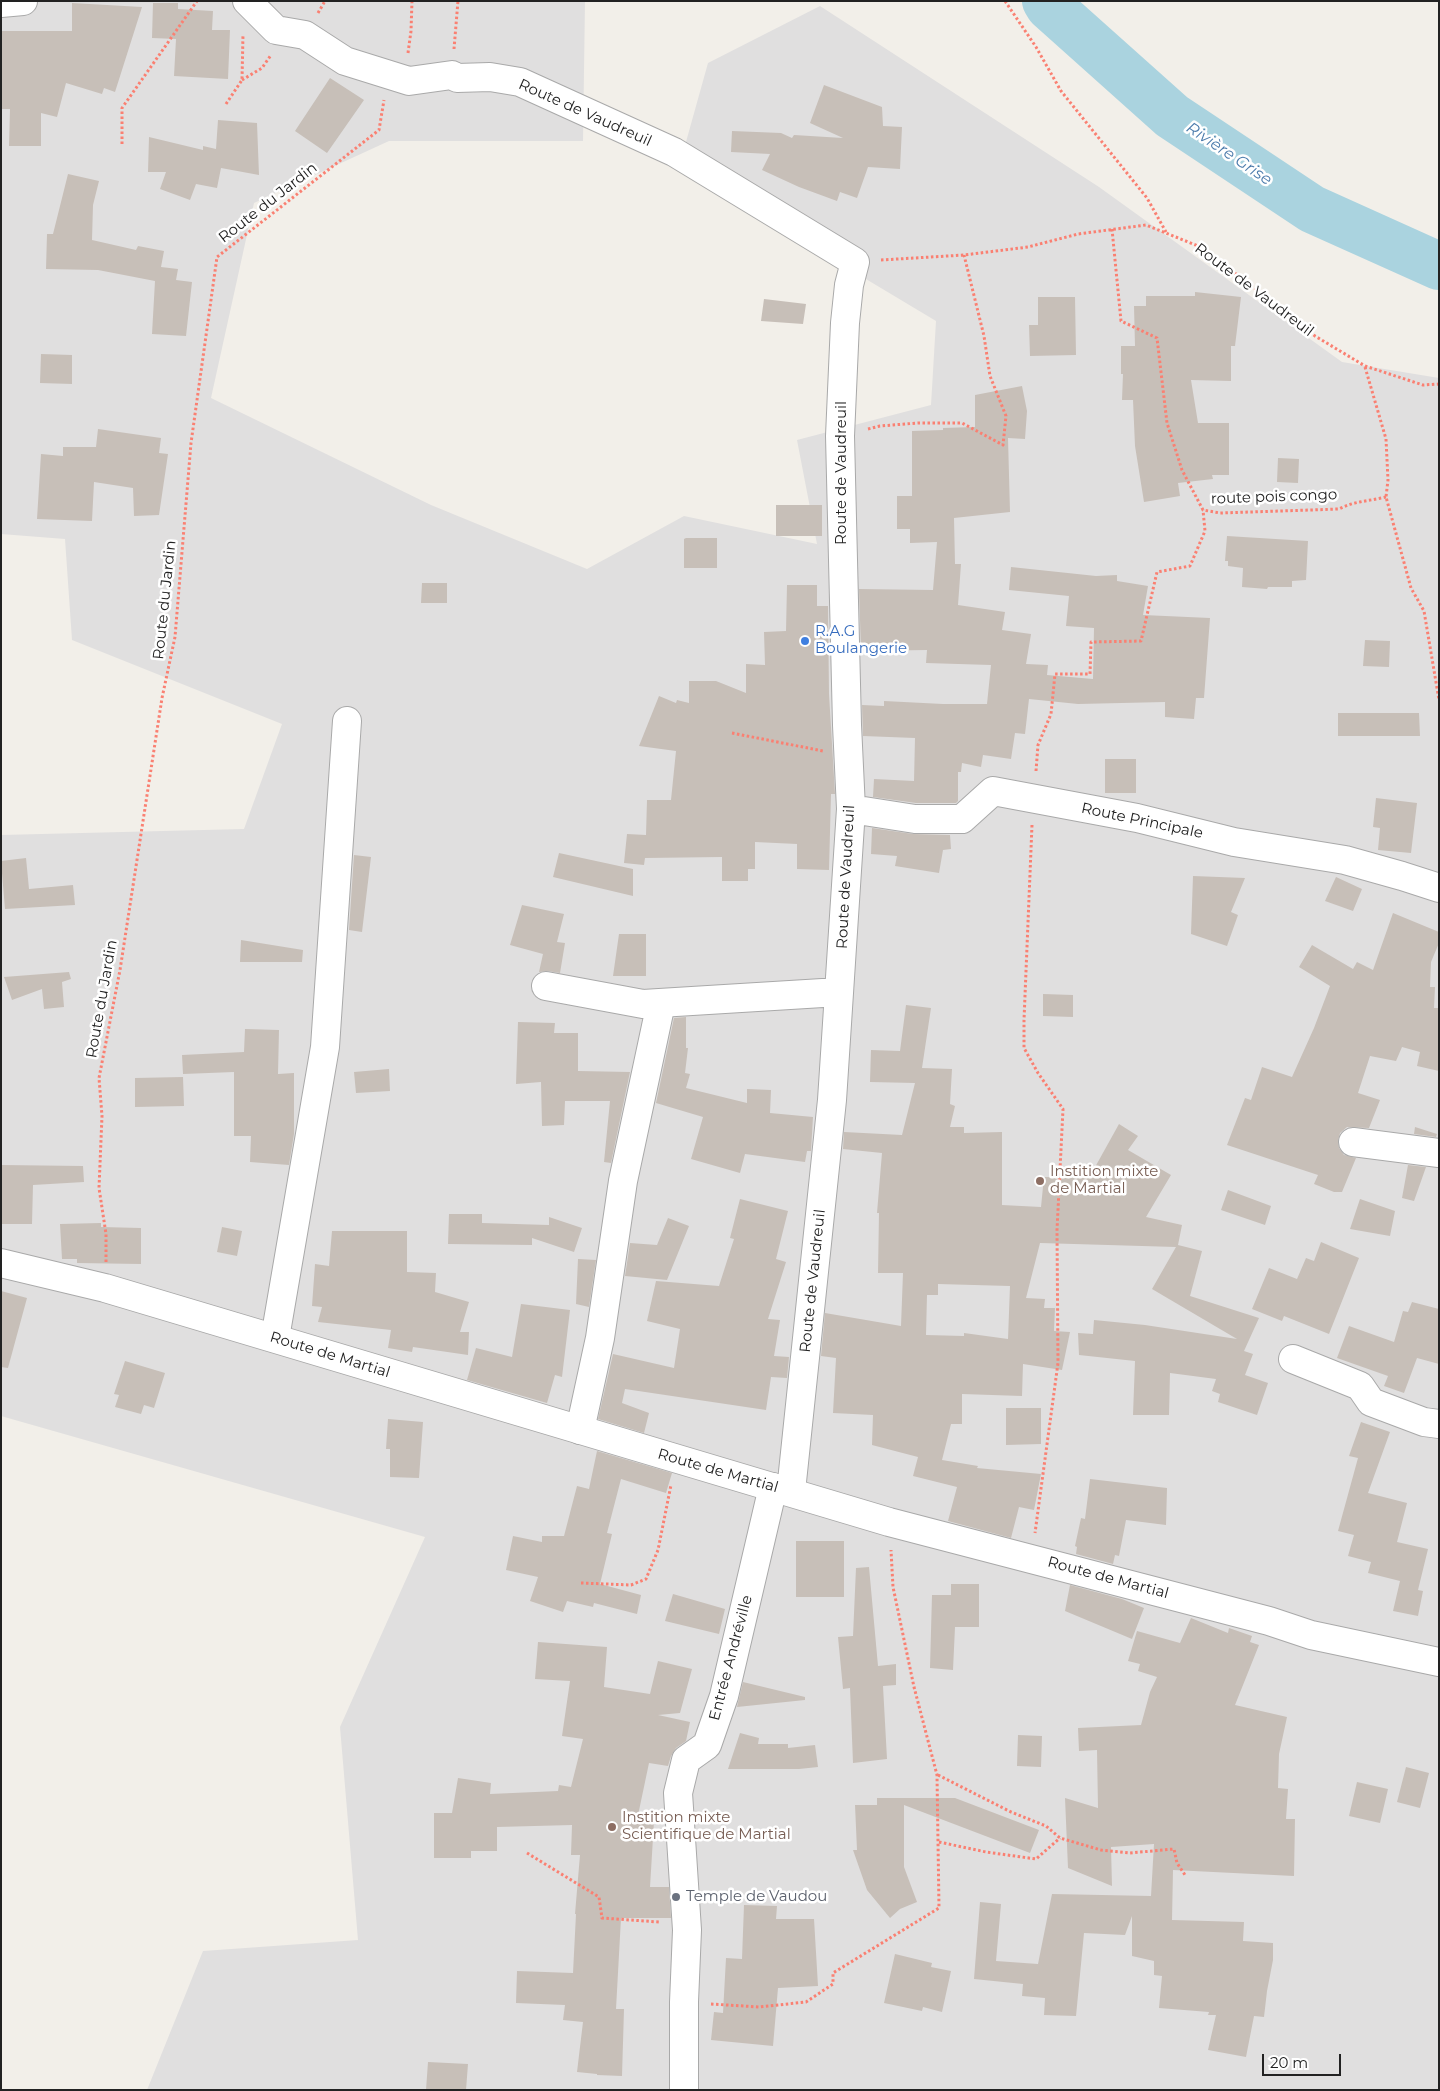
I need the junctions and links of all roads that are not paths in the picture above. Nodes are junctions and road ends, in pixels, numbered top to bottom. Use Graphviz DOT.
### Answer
graph roads {
  1 [pos="23,1"];
  2 [pos="247,1"];
  3 [pos="1,3"];
  4 [pos="347,721"];
  5 [pos="851,809"];
  6 [pos="1439,888"];
  7 [pos="546,986"];
  8 [pos="839,992"];
  9 [pos="661,1003"];
  10 [pos="1354,1142"];
  11 [pos="1439,1153"];
  12 [pos="1,1263"];
  13 [pos="275,1338"];
  14 [pos="1293,1359"];
  15 [pos="1439,1424"];
  16 [pos="580,1430"];
  17 [pos="782,1489"];
  18 [pos="1439,1662"];
  19 [pos="684,2090"];
  1 -- 3 [label="street"];
  2 -- 5 [label="street, Route de Vaudreuil"];
  4 -- 13 [label="street"];
  5 -- 6 [label="street, Route Principale"];
  5 -- 8 [label="street, Route de Vaudreuil"];
  7 -- 9 [label="street"];
  8 -- 9 [label="street"];
  8 -- 17 [label="street, Route de Vaudreuil"];
  9 -- 16 [label="street"];
  10 -- 11 [label="street"];
  12 -- 13 [label="street, Route de Martial"];
  13 -- 16 [label="street, Route de Martial"];
  14 -- 15 [label="street"];
  16 -- 17 [label="street, Route de Martial"];
  17 -- 18 [label="street, Route de Martial"];
  17 -- 19 [label="street, Entrée Andréville"];
}
